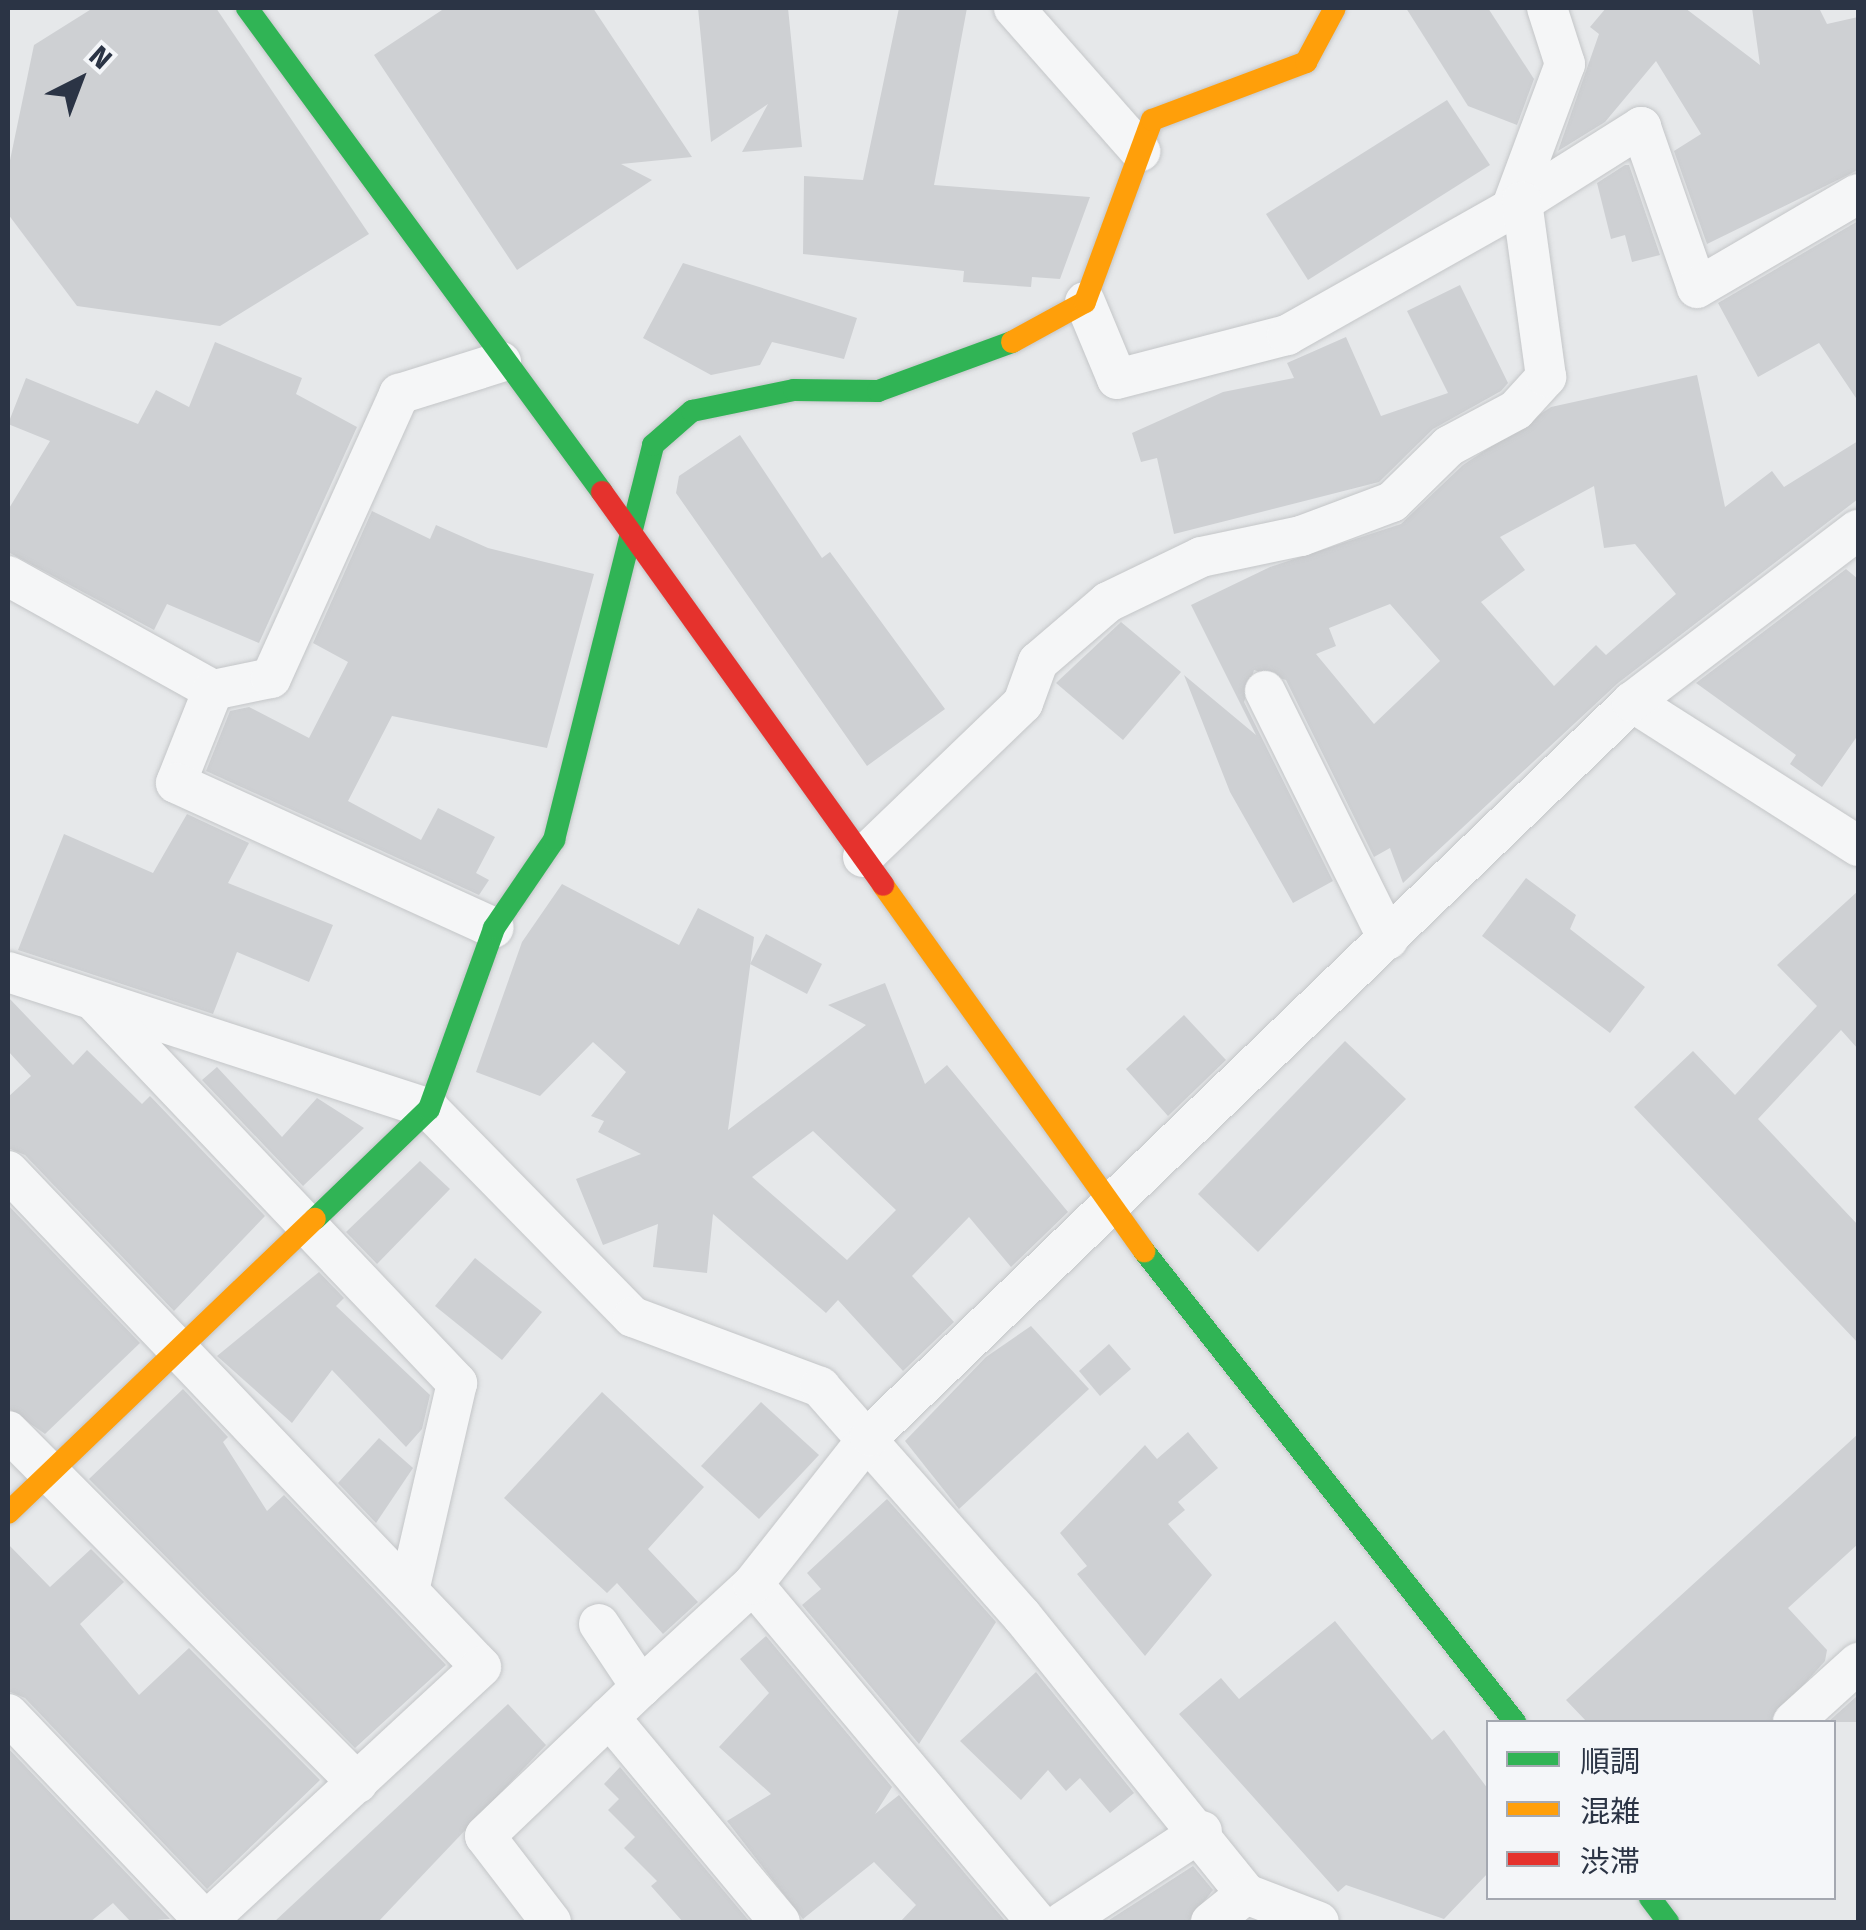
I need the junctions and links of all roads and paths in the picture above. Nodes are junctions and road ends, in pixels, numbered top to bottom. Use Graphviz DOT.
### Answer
graph roads {
  1 [pos="247,8"];
  2 [pos="1014,8"];
  3 [pos="1336,8"];
  4 [pos="1548,8"];
  5 [pos="1140,151"];
  6 [pos="1858,194"];
  7 [pos="1517,205"];
  8 [pos="1085,302"];
  9 [pos="501,362"];
  10 [pos="1858,530"];
  11 [pos="638,536"];
  12 [pos="8,576"];
  13 [pos="213,690"];
  14 [pos="1265,691"];
  15 [pos="1632,702"];
  16 [pos="1858,846"];
  17 [pos="863,857"];
  18 [pos="494,928"];
  19 [pos="1388,939"];
  20 [pos="8,972"];
  21 [pos="94,1001"];
  22 [pos="428,1109"];
  23 [pos="8,1170"];
  24 [pos="1110,1208"];
  25 [pos="306,1228"];
  26 [pos="181,1348"];
  27 [pos="8,1431"];
  28 [pos="870,1436"];
  29 [pos="47,1474"];
  30 [pos="8,1513"];
  31 [pos="754,1584"];
  32 [pos="410,1591"];
  33 [pos="599,1624"];
  34 [pos="1858,1663"];
  35 [pos="640,1688"];
  36 [pos="8,1714"];
  37 [pos="609,1718"];
  38 [pos="1513,1720"];
  39 [pos="1795,1720"];
  40 [pos="357,1783"];
  41 [pos="1202,1831"];
  42 [pos="1246,1894"];
  43 [pos="1652,1900"];
  44 [pos="206,1922"];
  45 [pos="552,1922"];
  46 [pos="780,1922"];
  47 [pos="1037,1922"];
  48 [pos="1064,1922"];
  49 [pos="1211,1922"];
  50 [pos="1319,1922"];
  51 [pos="1668,1922"];
  1 -- 9 [label="street"];
  2 -- 5 [label="street"];
  3 -- 5 [label="street"];
  4 -- 7 [label="street"];
  5 -- 8 [label="street"];
  6 -- 7 [label="street"];
  7 -- 8 [label="street"];
  7 -- 17 [label="street"];
  8 -- 11 [label="street"];
  9 -- 11 [label="street"];
  9 -- 13 [label="street"];
  10 -- 15 [label="street"];
  11 -- 17 [label="street"];
  11 -- 18 [label="street"];
  12 -- 13 [label="street"];
  13 -- 18 [label="street"];
  14 -- 19 [label="street"];
  15 -- 16 [label="street"];
  15 -- 19 [label="street"];
  17 -- 24 [label="street"];
  18 -- 22 [label="street"];
  19 -- 24 [label="street"];
  20 -- 21 [label="street"];
  21 -- 22 [label="street"];
  21 -- 25 [label="street"];
  22 -- 25 [label="street"];
  22 -- 28 [label="street"];
  23 -- 26 [label="street"];
  24 -- 28 [label="street"];
  24 -- 38 [label="street"];
  25 -- 26 [label="street"];
  25 -- 32 [label="street"];
  26 -- 29 [label="street"];
  26 -- 32 [label="street"];
  27 -- 29 [label="street"];
  28 -- 31 [label="street"];
  28 -- 41 [label="street"];
  29 -- 30 [label="street"];
  29 -- 40 [label="street"];
  31 -- 35 [label="street"];
  31 -- 47 [label="street"];
  32 -- 40 [label="street"];
  33 -- 35 [label="street"];
  34 -- 39 [label="street"];
  35 -- 37 [label="street"];
  36 -- 44 [label="street"];
  37 -- 45 [label="street"];
  37 -- 46 [label="street"];
  40 -- 44 [label="street"];
  41 -- 42 [label="street"];
  41 -- 48 [label="street"];
  42 -- 49 [label="street"];
  42 -- 50 [label="street"];
  43 -- 51 [label="street"];
}
